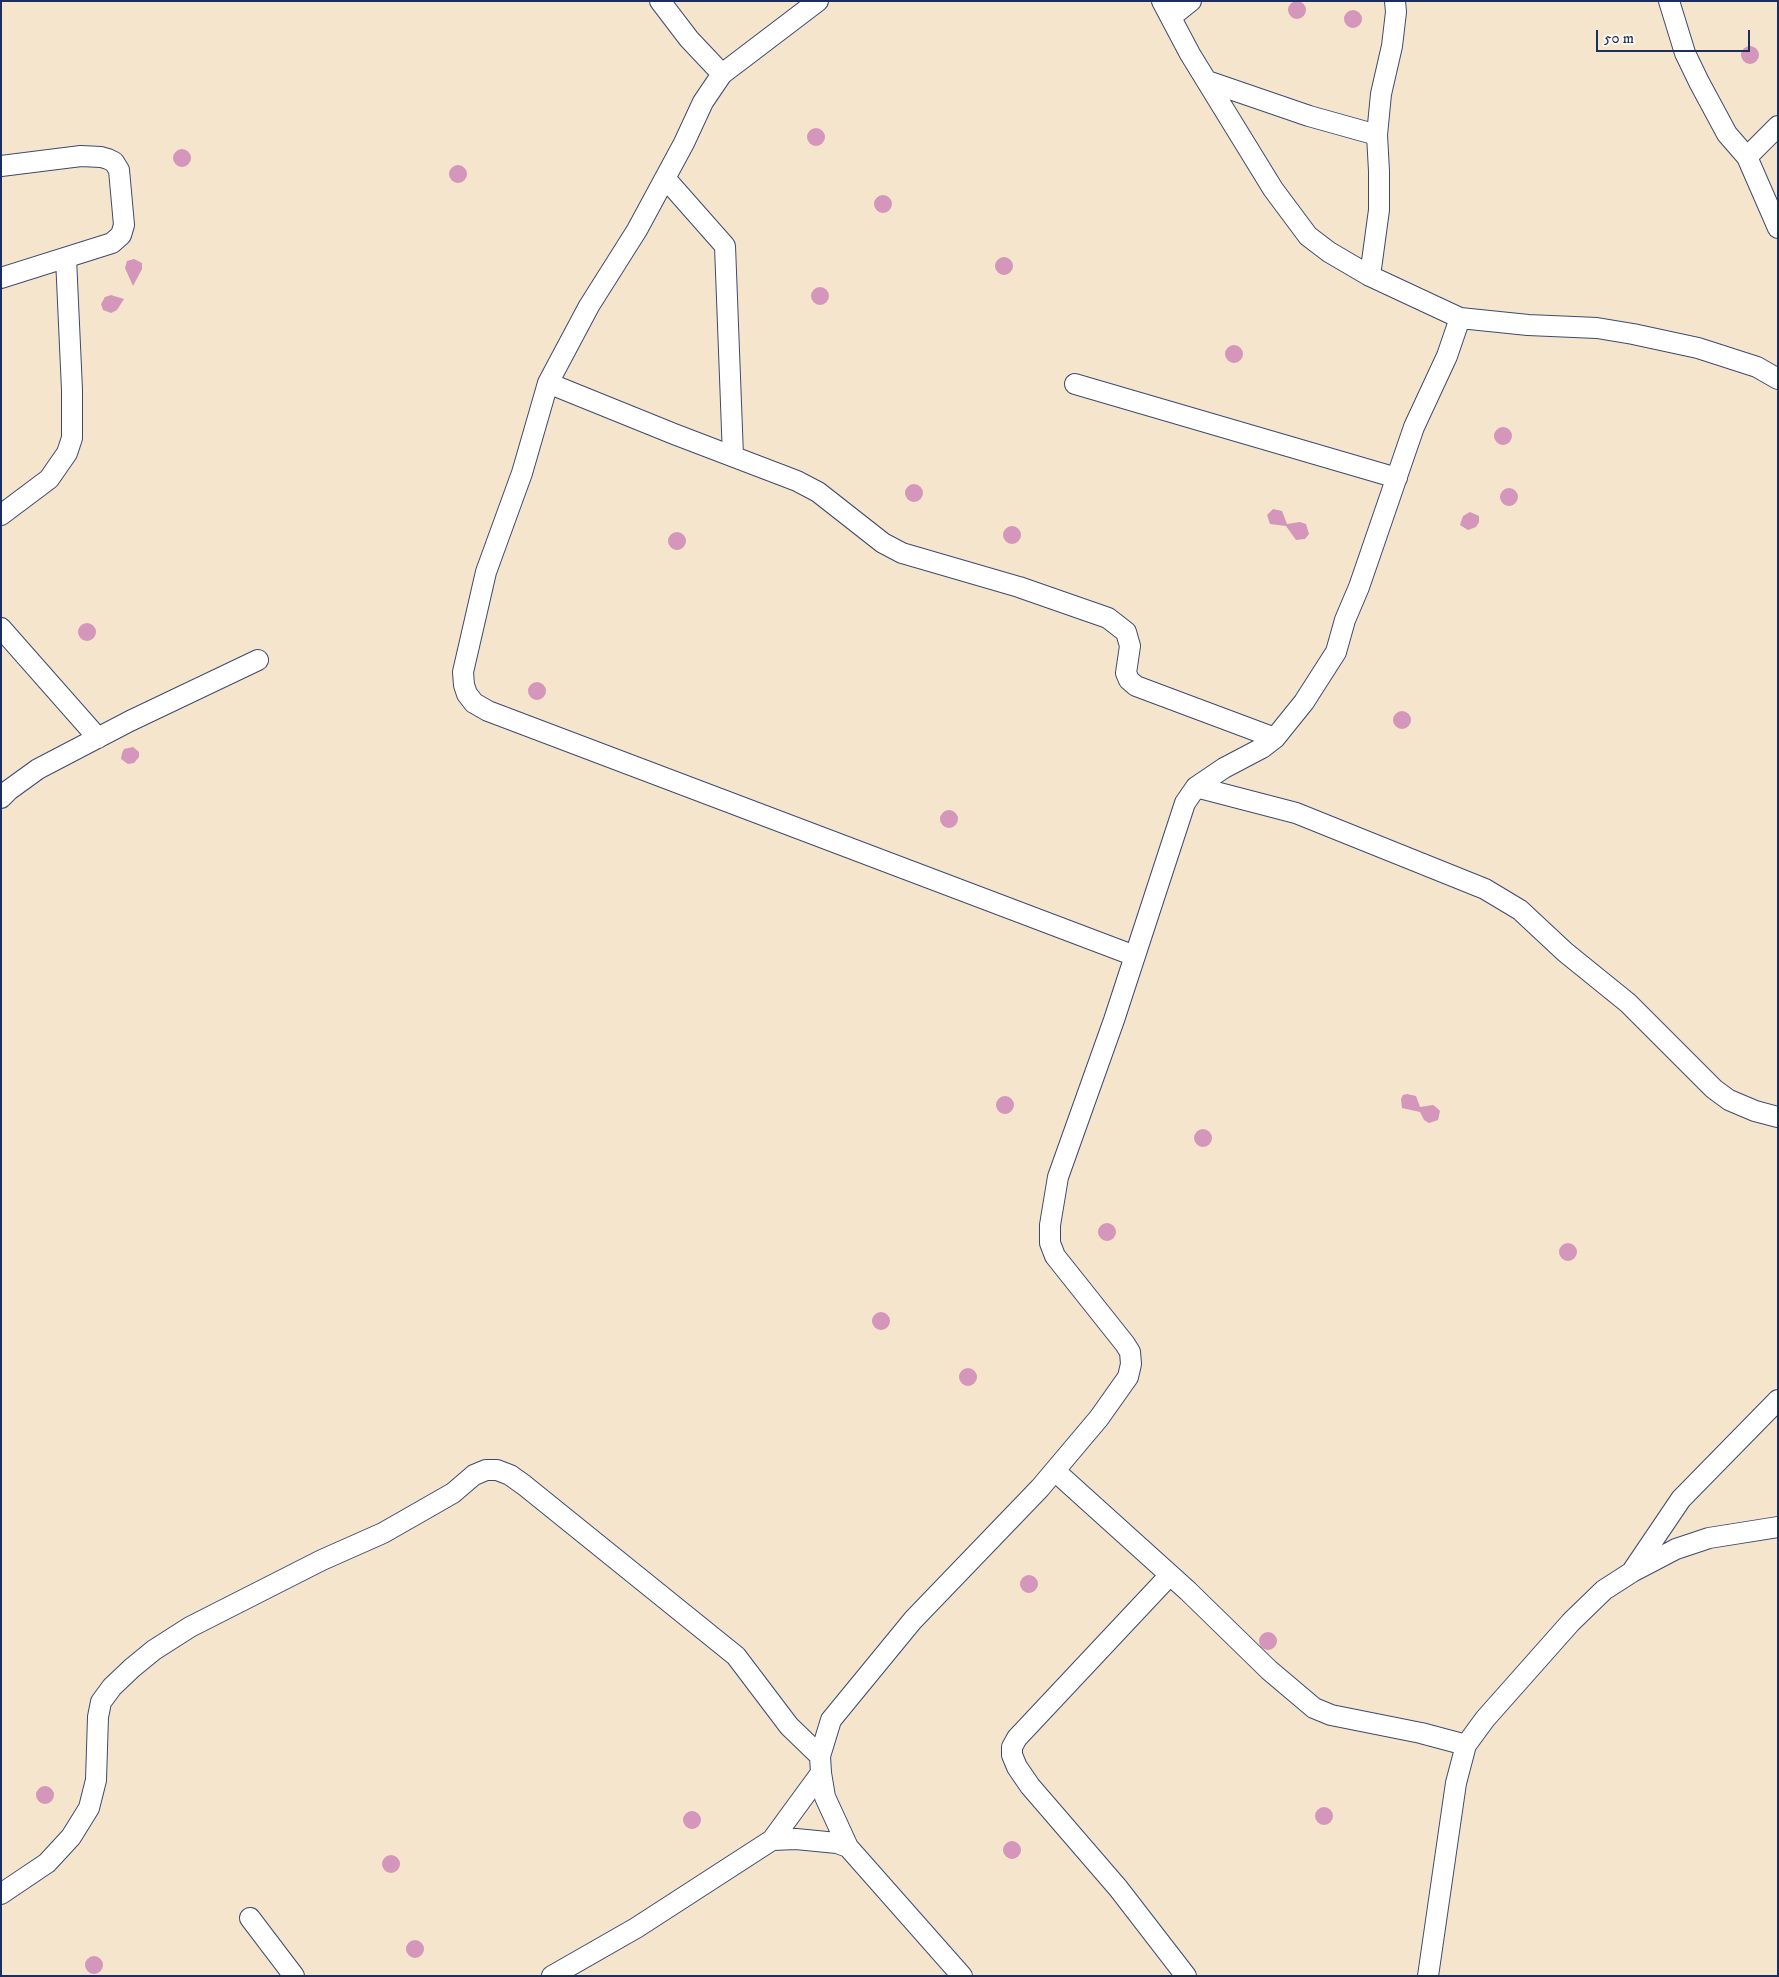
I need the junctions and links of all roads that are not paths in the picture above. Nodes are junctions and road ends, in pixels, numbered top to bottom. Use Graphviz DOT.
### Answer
graph roads {
  1 [pos="660,1"];
  2 [pos="818,1"];
  3 [pos="1191,1"];
  4 [pos="1395,1"];
  5 [pos="1670,1"];
  6 [pos="1167,9"];
  7 [pos="722,74"];
  8 [pos="1207,81"];
  9 [pos="1778,126"];
  10 [pos="1377,134"];
  11 [pos="1748,157"];
  12 [pos="1,166"];
  13 [pos="665,178"];
  14 [pos="1778,228"];
  15 [pos="66,258"];
  16 [pos="1370,276"];
  17 [pos="1,278"];
  18 [pos="1460,318"];
  19 [pos="1778,379"];
  20 [pos="548,383"];
  21 [pos="1075,384"];
  22 [pos="733,456"];
  23 [pos="1396,478"];
  24 [pos="1,515"];
  25 [pos="1,628"];
  26 [pos="258,660"];
  27 [pos="98,738"];
  28 [pos="1275,738"];
  29 [pos="1196,787"];
  30 [pos="1,798"];
  31 [pos="1135,956"];
  32 [pos="1778,1117"];
  33 [pos="1778,1400"];
  34 [pos="1055,1471"];
  35 [pos="1778,1527"];
  36 [pos="1632,1572"];
  37 [pos="1170,1575"];
  38 [pos="1466,1745"];
  39 [pos="820,1765"];
  40 [pos="772,1840"];
  41 [pos="848,1847"];
  42 [pos="1,1894"];
  43 [pos="250,1918"];
  44 [pos="294,1976"];
  45 [pos="552,1976"];
  46 [pos="962,1976"];
  47 [pos="1186,1976"];
  48 [pos="1428,1976"];
  1 -- 7 [label="street"];
  2 -- 7 [label="street"];
  3 -- 6 [label="street"];
  4 -- 10 [label="street"];
  5 -- 11 [label="street"];
  6 -- 8 [label="street"];
  7 -- 13 [label="street"];
  8 -- 10 [label="street"];
  8 -- 16 [label="street"];
  9 -- 11 [label="street"];
  10 -- 16 [label="street"];
  11 -- 14 [label="street"];
  12 -- 15 [label="street"];
  13 -- 20 [label="street"];
  13 -- 22 [label="street"];
  15 -- 17 [label="street"];
  15 -- 24 [label="street"];
  16 -- 18 [label="street"];
  18 -- 19 [label="street"];
  18 -- 23 [label="street"];
  20 -- 22 [label="street"];
  20 -- 31 [label="street"];
  21 -- 23 [label="street"];
  22 -- 28 [label="street"];
  23 -- 28 [label="street"];
  25 -- 27 [label="street"];
  26 -- 27 [label="street"];
  27 -- 30 [label="street"];
  28 -- 29 [label="street"];
  29 -- 31 [label="street"];
  29 -- 32 [label="street"];
  31 -- 34 [label="street"];
  33 -- 36 [label="street"];
  34 -- 37 [label="street"];
  34 -- 39 [label="street"];
  35 -- 36 [label="street"];
  36 -- 38 [label="street"];
  37 -- 38 [label="street"];
  37 -- 47 [label="street"];
  38 -- 48 [label="street"];
  39 -- 40 [label="street"];
  39 -- 41 [label="street"];
  39 -- 42 [label="street"];
  40 -- 41 [label="street"];
  40 -- 45 [label="street"];
  41 -- 46 [label="street"];
  43 -- 44 [label="street"];
}
